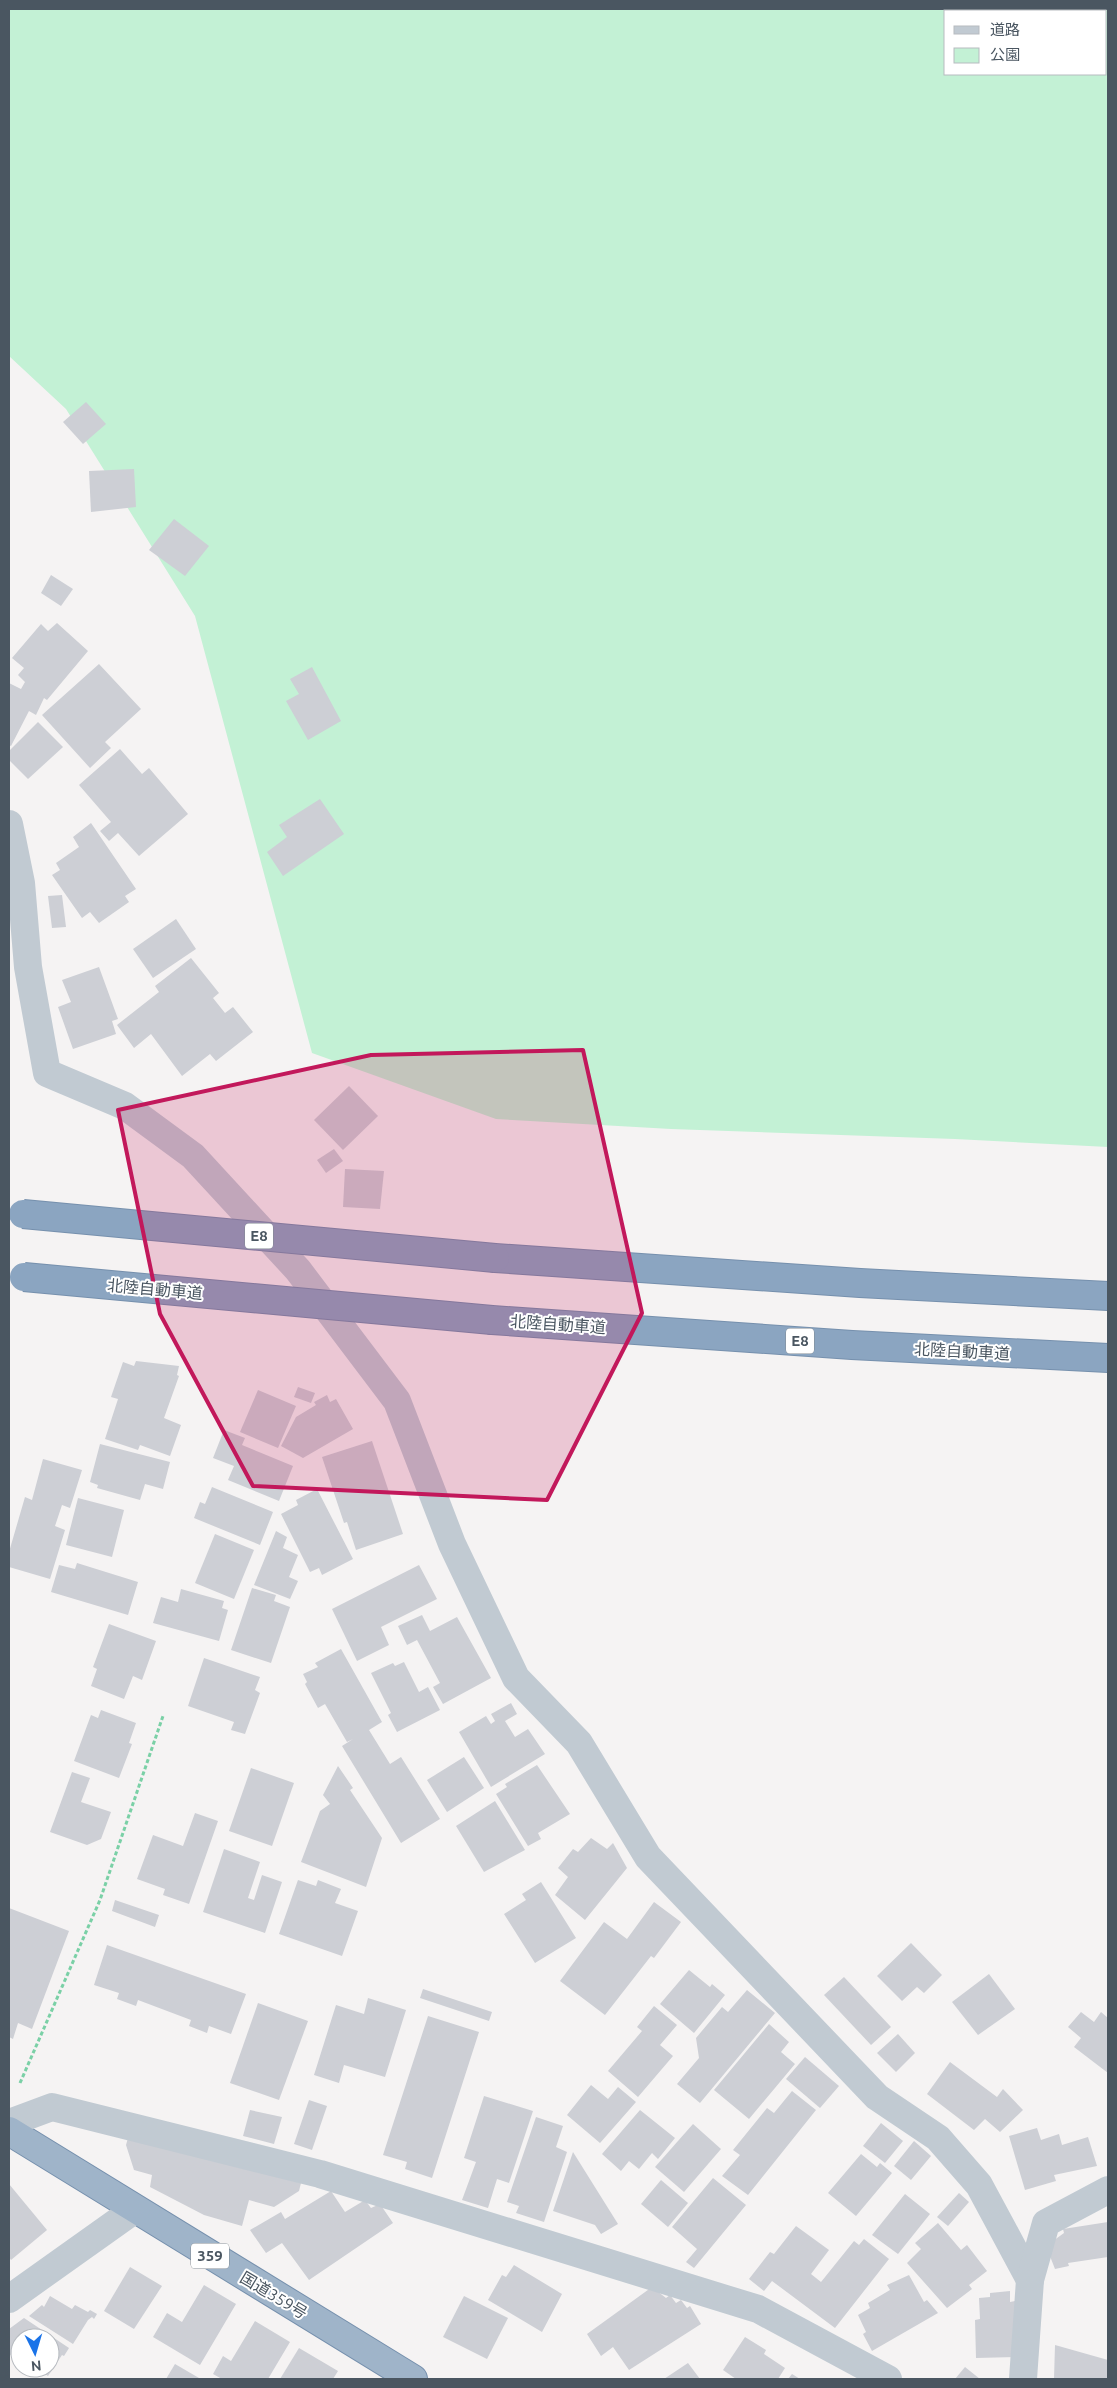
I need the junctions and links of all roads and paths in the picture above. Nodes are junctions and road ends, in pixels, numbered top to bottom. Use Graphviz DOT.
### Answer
graph roads {
  1 [pos="9,824"];
  2 [pos="16,1214"];
  3 [pos="16,1276"];
  4 [pos="1108,1296"];
  5 [pos="1108,1358"];
  6 [pos="162,1716"];
  7 [pos="17,2091"];
  8 [pos="9,2123"];
  9 [pos="9,2131"];
  10 [pos="1108,2190"];
  11 [pos="134,2210"];
  12 [pos="1030,2280"];
  13 [pos="9,2299"];
  14 [pos="413,2379"];
  15 [pos="888,2379"];
  16 [pos="1023,2379"];
  1 -- 12 [label="street"];
  2 -- 4 [label="highway, E8, bridge"];
  3 -- 5 [label="highway, 北陸自動車道 / E8, bridge"];
  6 -- 7 [label="path"];
  8 -- 15 [label="street"];
  9 -- 11 [label="highway, 国道359号 / 359"];
  10 -- 12 [label="street"];
  11 -- 13 [label="street"];
  11 -- 14 [label="highway, 国道359号 / 359"];
  12 -- 16 [label="street"];
}
